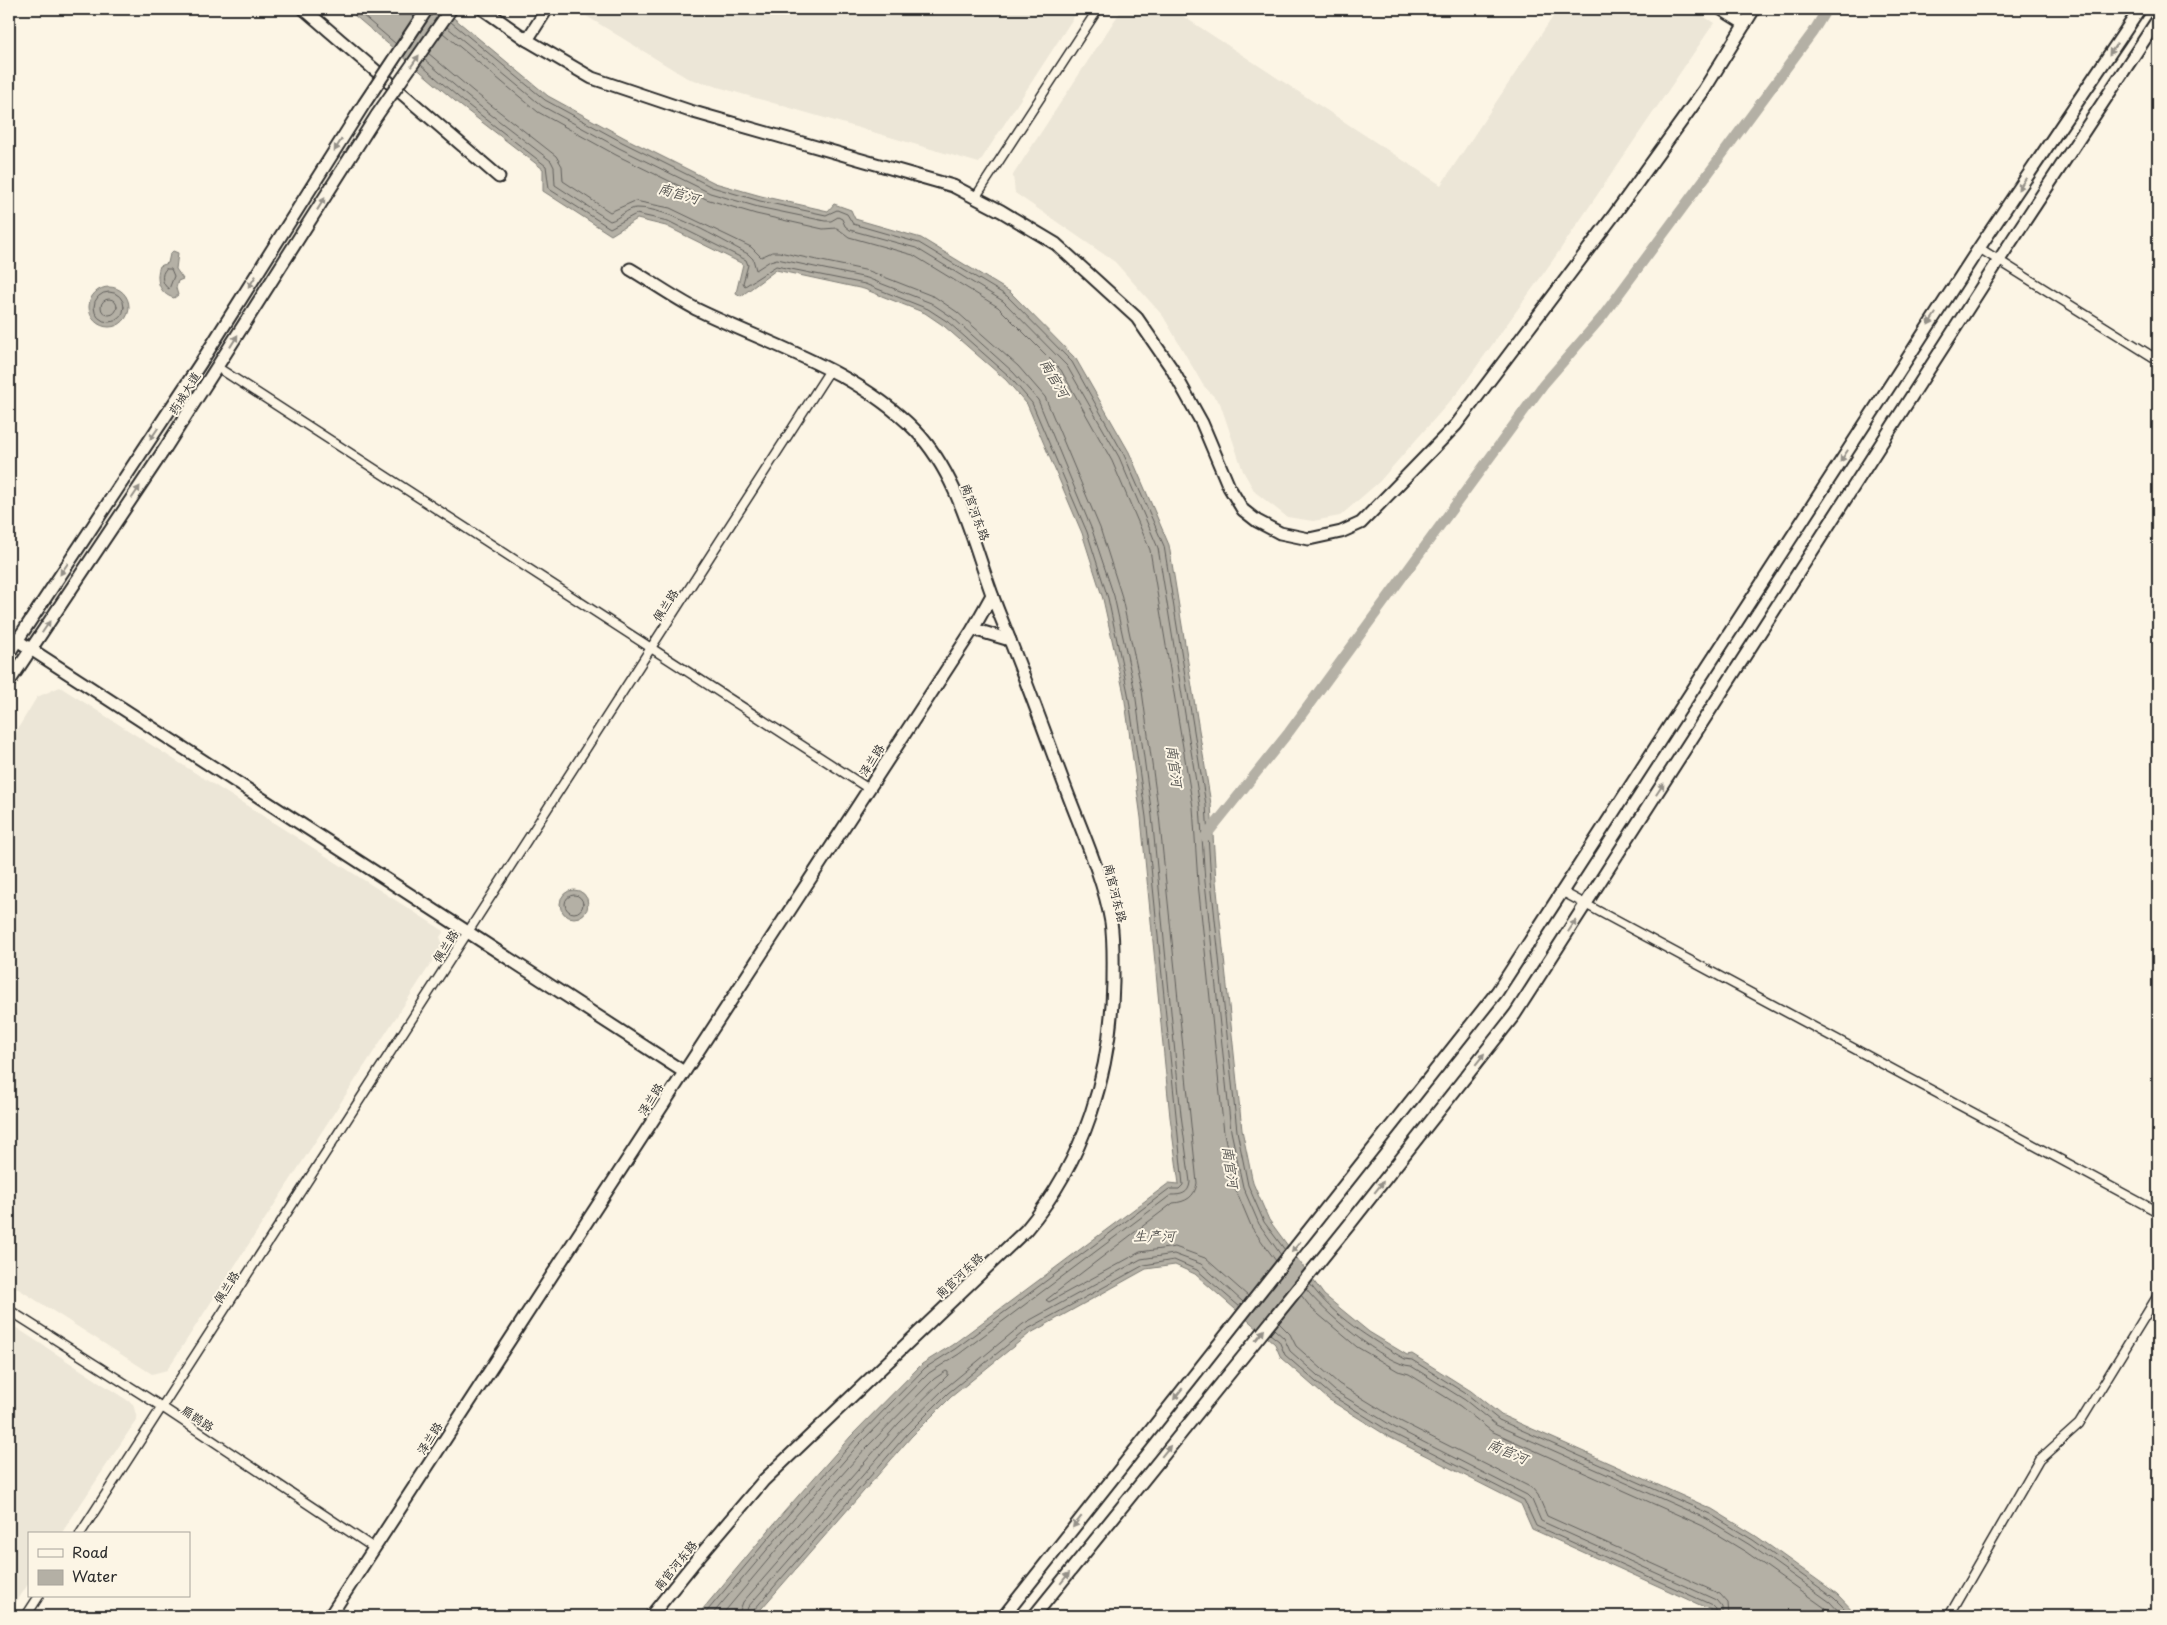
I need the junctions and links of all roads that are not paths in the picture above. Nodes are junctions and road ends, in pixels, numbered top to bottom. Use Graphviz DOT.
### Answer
graph roads {
  1 [pos="304,9"];
  2 [pos="427,9"];
  3 [pos="451,9"];
  4 [pos="483,9"];
  5 [pos="547,9"];
  6 [pos="1098,9"];
  7 [pos="1721,9"];
  8 [pos="1754,9"];
  9 [pos="2140,9"];
  10 [pos="2158,19"];
  11 [pos="1745,24"];
  12 [pos="527,40"];
  13 [pos="499,178"];
  14 [pos="976,198"];
  15 [pos="1979,248"];
  16 [pos="1999,260"];
  17 [pos="630,269"];
  18 [pos="2158,360"];
  19 [pos="217,367"];
  20 [pos="830,370"];
  21 [pos="992,595"];
  22 [pos="973,629"];
  23 [pos="13,637"];
  24 [pos="1010,640"];
  25 [pos="651,648"];
  26 [pos="32,650"];
  27 [pos="9,653"];
  28 [pos="9,682"];
  29 [pos="869,789"];
  30 [pos="1561,891"];
  31 [pos="1586,905"];
  32 [pos="468,932"];
  33 [pos="684,1072"];
  34 [pos="2158,1212"];
  35 [pos="2158,1295"];
  36 [pos="9,1310"];
  37 [pos="162,1407"];
  38 [pos="81,1532"];
  39 [pos="374,1548"];
  40 [pos="38,1598"];
  41 [pos="26,1616"];
  42 [pos="330,1616"];
  43 [pos="651,1616"];
  44 [pos="1004,1616"];
  45 [pos="1034,1616"];
  46 [pos="1949,1616"];
  1 -- 13 [label="street"];
  2 -- 23 [label="street, 药城大道, one-way, bridge"];
  19 -- 3 [label="street, 药城大道, one-way, bridge"];
  4 -- 12 [label="street"];
  5 -- 12 [label="street"];
  6 -- 14 [label="street"];
  7 -- 11 [label="street"];
  8 -- 11 [label="street"];
  9 -- 15 [label="street, one-way"];
  10 -- 16 [label="street"];
  11 -- 14 [label="street"];
  12 -- 14 [label="street"];
  15 -- 16 [label="street"];
  15 -- 30 [label="street, one-way"];
  16 -- 18 [label="street"];
  31 -- 16 [label="street, one-way"];
  17 -- 20 [label="street, 南官河东路"];
  19 -- 25 [label="street"];
  26 -- 19 [label="street, 药城大道, one-way"];
  20 -- 21 [label="street, 南官河东路"];
  20 -- 25 [label="street, 佩兰路"];
  21 -- 22 [label="street, 泽兰路"];
  21 -- 24 [label="street, 南官河东路"];
  22 -- 24 [label="street"];
  22 -- 29 [label="street, 泽兰路"];
  23 -- 26 [label="street"];
  23 -- 27 [label="street, 药城大道"];
  24 -- 43 [label="street, 南官河东路"];
  25 -- 29 [label="street"];
  25 -- 32 [label="street, 佩兰路"];
  26 -- 28 [label="street, 药城大道"];
  26 -- 32 [label="street"];
  29 -- 33 [label="street, 泽兰路"];
  30 -- 31 [label="street"];
  30 -- 44 [label="street, one-way"];
  31 -- 34 [label="street"];
  45 -- 31 [label="street, one-way"];
  32 -- 33 [label="street"];
  32 -- 37 [label="street, 佩兰路"];
  33 -- 39 [label="street, 泽兰路"];
  35 -- 46 [label="street"];
  36 -- 37 [label="street, 扁鹊路"];
  37 -- 38 [label="street, 佩兰路"];
  37 -- 39 [label="street, 扁鹊路"];
  39 -- 42 [label="street, 泽兰路"];
  40 -- 41 [label="street"];
}
